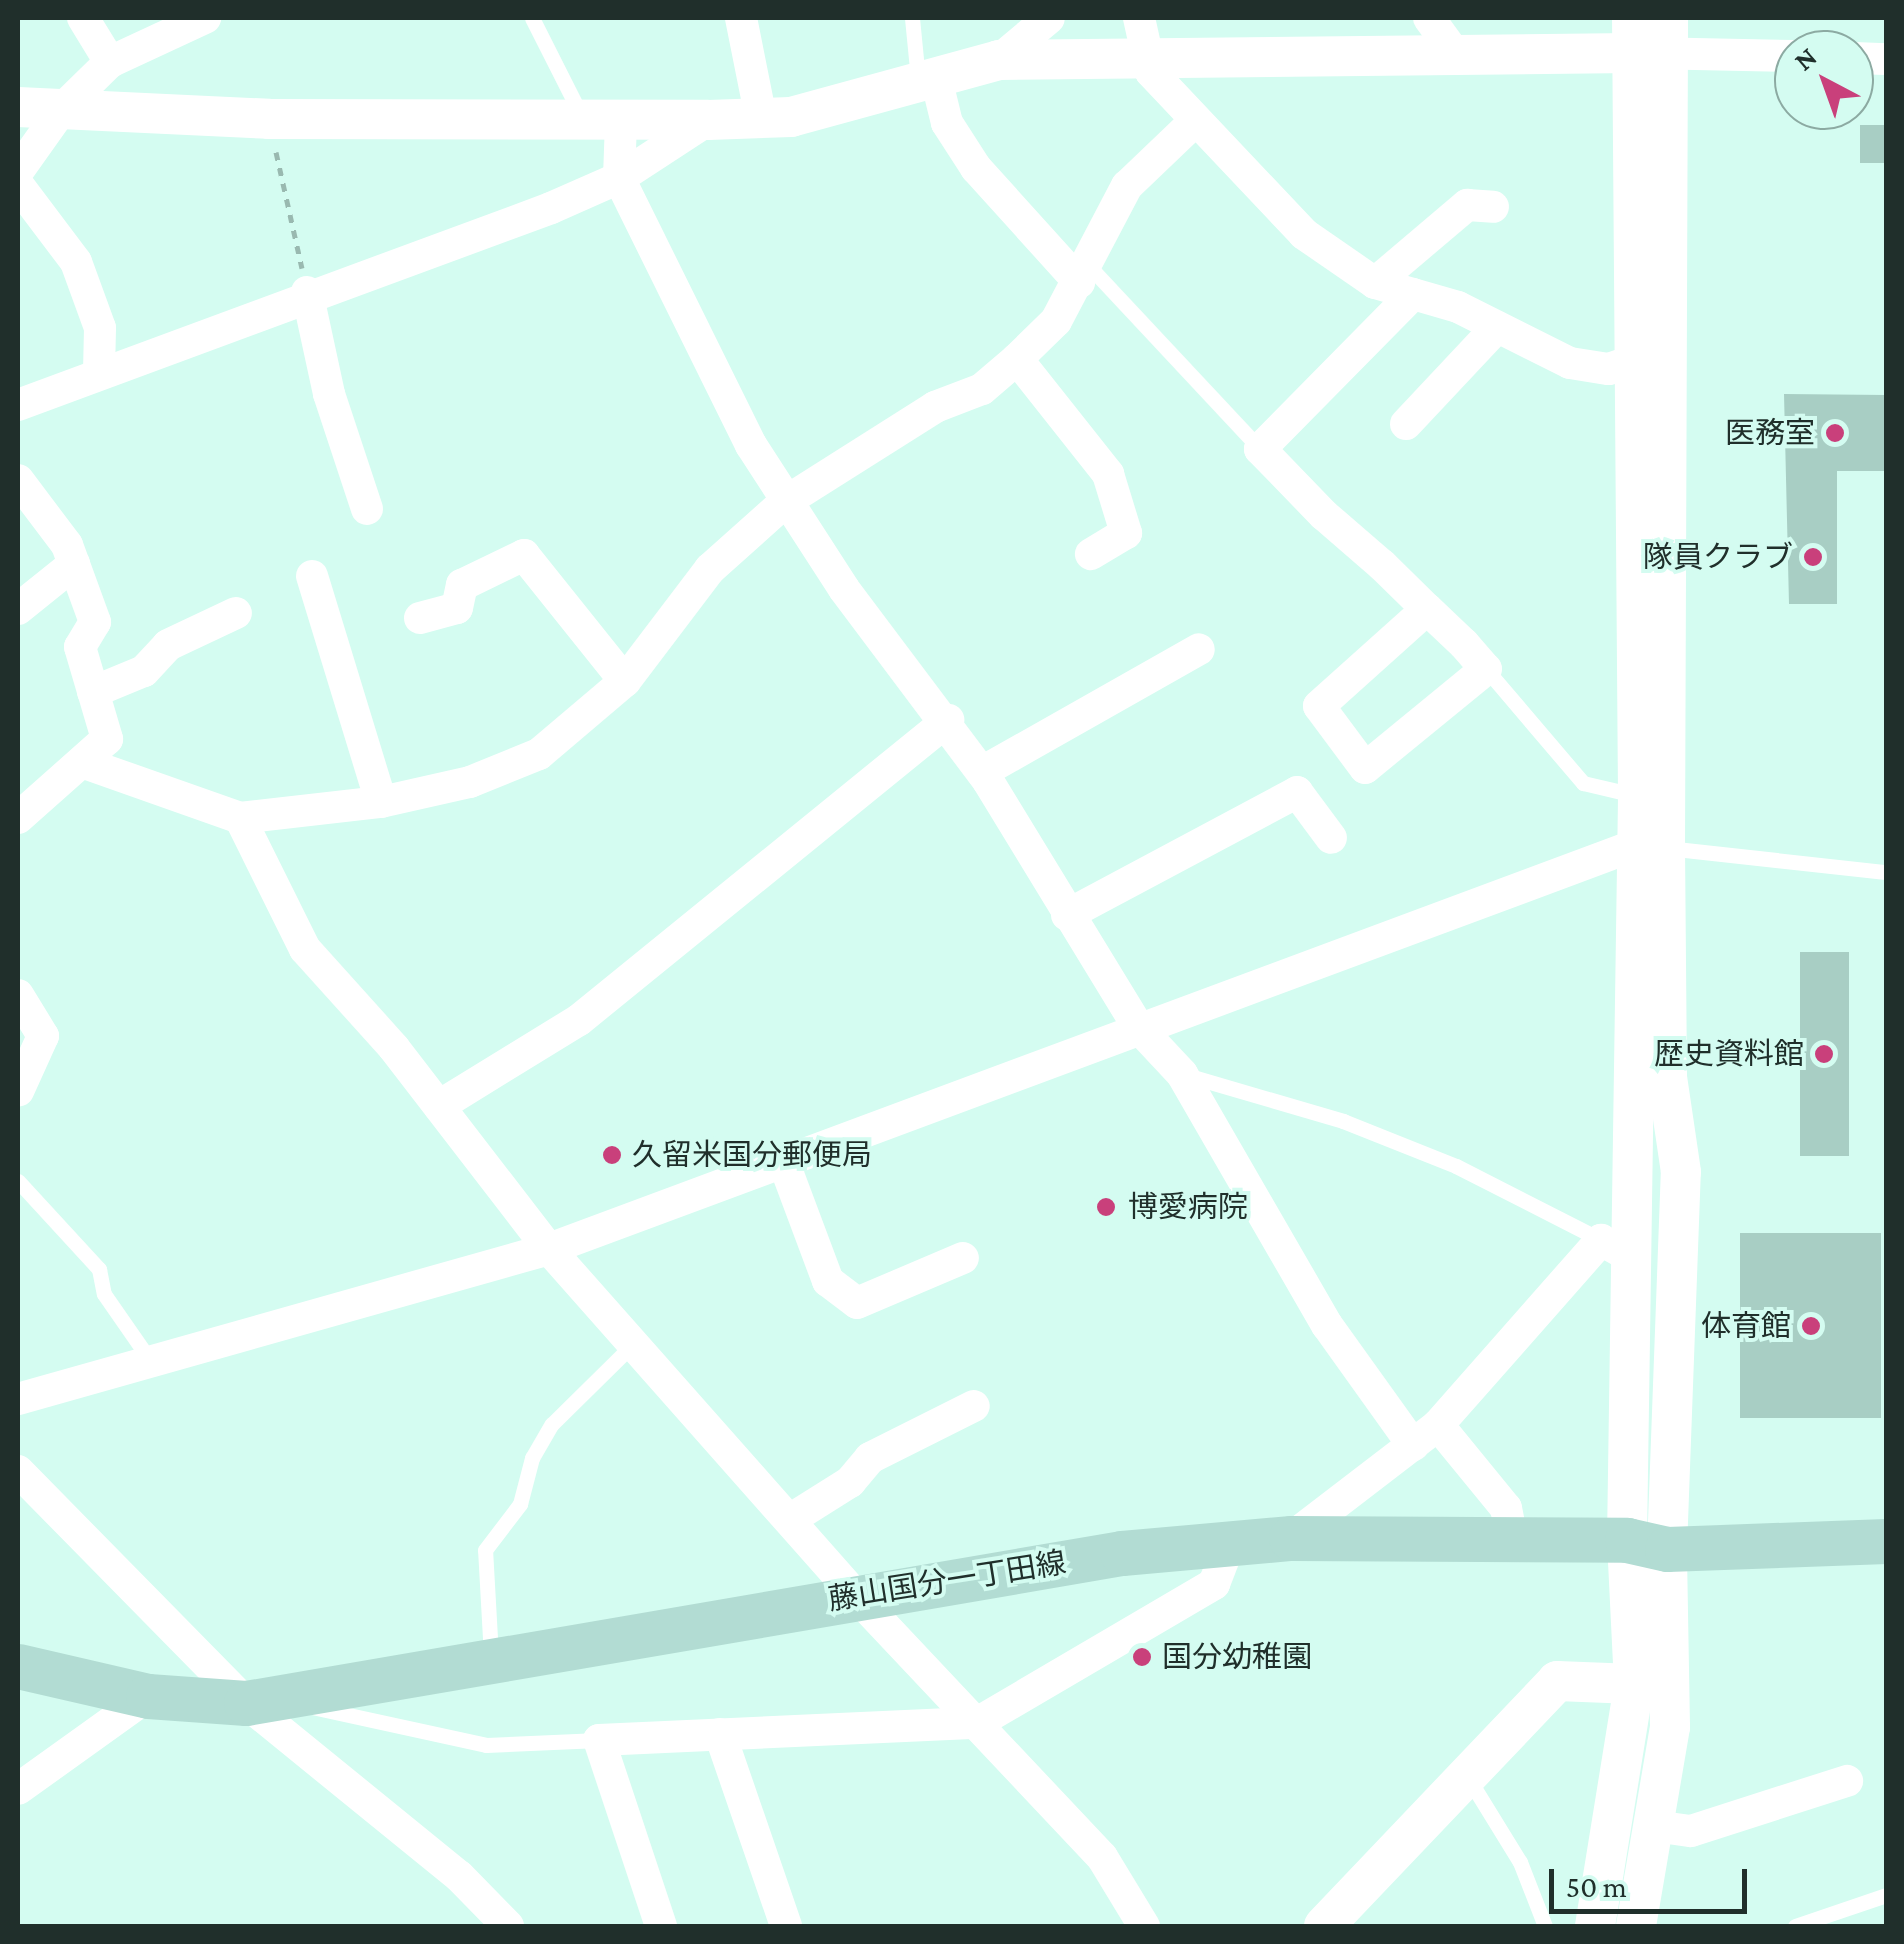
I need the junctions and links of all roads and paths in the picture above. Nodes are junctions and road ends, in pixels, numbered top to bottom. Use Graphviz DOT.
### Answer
graph roads {
  1 [pos="83,18"];
  2 [pos="205,18"];
  3 [pos="532,18"];
  4 [pos="741,18"];
  5 [pos="912,18"];
  6 [pos="1049,18"];
  7 [pos="1139,18"];
  8 [pos="1430,18"];
  9 [pos="1650,35"];
  10 [pos="1774,53"];
  11 [pos="1456,56"];
  12 [pos="1149,59"];
  13 [pos="998,60"];
  14 [pos="110,62"];
  15 [pos="927,80"];
  16 [pos="18,107"];
  17 [pos="62,108"];
  18 [pos="761,118"];
  19 [pos="269,120"];
  20 [pos="602,120"];
  21 [pos="708,120"];
  22 [pos="1196,121"];
  23 [pos="18,172"];
  24 [pos="619,178"];
  25 [pos="18,184"];
  26 [pos="1493,206"];
  27 [pos="1084,274"];
  28 [pos="1375,283"];
  29 [pos="308,292"];
  30 [pos="1413,294"];
  31 [pos="1498,328"];
  32 [pos="1018,359"];
  33 [pos="1632,362"];
  34 [pos="99,371"];
  35 [pos="18,405"];
  36 [pos="1406,424"];
  37 [pos="1260,449"];
  38 [pos="18,480"];
  39 [pos="785,502"];
  40 [pos="367,509"];
  41 [pos="1090,554"];
  42 [pos="74,564"];
  43 [pos="312,576"];
  44 [pos="1427,608"];
  45 [pos="18,609"];
  46 [pos="236,613"];
  47 [pos="420,618"];
  48 [pos="1198,649"];
  49 [pos="1486,669"];
  50 [pos="625,680"];
  51 [pos="94,692"];
  52 [pos="948,720"];
  53 [pos="86,764"];
  54 [pos="982,772"];
  55 [pos="1638,795"];
  56 [pos="382,802"];
  57 [pos="18,818"];
  58 [pos="240,818"];
  59 [pos="1331,838"];
  60 [pos="1650,846"];
  61 [pos="1886,872"];
  62 [pos="1067,915"];
  63 [pos="18,994"];
  64 [pos="1139,1028"];
  65 [pos="1182,1074"];
  66 [pos="18,1091"];
  67 [pos="439,1106"];
  68 [pos="785,1166"];
  69 [pos="18,1181"];
  70 [pos="549,1249"];
  71 [pos="1616,1249"];
  72 [pos="963,1258"];
  73 [pos="634,1343"];
  74 [pos="152,1363"];
  75 [pos="18,1398"];
  76 [pos="974,1406"];
  77 [pos="1426,1435"];
  78 [pos="18,1471"];
  79 [pos="791,1518"];
  80 [pos="1291,1538"];
  81 [pos="1512,1539"];
  82 [pos="1886,1540"];
  83 [pos="1647,1544"];
  84 [pos="1228,1546"];
  85 [pos="855,1594"];
  86 [pos="492,1660"];
  87 [pos="18,1666"];
  88 [pos="1634,1684"];
  89 [pos="148,1696"];
  90 [pos="259,1700"];
  91 [pos="977,1723"];
  92 [pos="720,1734"];
  93 [pos="598,1740"];
  94 [pos="1466,1776"];
  95 [pos="1847,1782"];
  96 [pos="18,1789"];
  97 [pos="1654,1826"];
  98 [pos="1886,1895"];
  99 [pos="508,1926"];
  100 [pos="661,1926"];
  101 [pos="786,1926"];
  102 [pos="1144,1926"];
  103 [pos="1324,1926"];
  104 [pos="1545,1926"];
  105 [pos="1595,1926"];
  106 [pos="1636,1926"];
  107 [pos="1795,1926"];
  1 -- 14 [label="street"];
  2 -- 14 [label="street"];
  3 -- 20 [label="lane"];
  4 -- 18 [label="street"];
  5 -- 15 [label="lane"];
  6 -- 13 [label="street"];
  7 -- 12 [label="street"];
  8 -- 11 [label="street"];
  9 -- 10 [label="street"];
  9 -- 11 [label="street"];
  9 -- 33 [label="street"];
  9 -- 60 [label="street"];
  11 -- 12 [label="street"];
  12 -- 13 [label="street"];
  12 -- 22 [label="street"];
  13 -- 15 [label="street"];
  14 -- 17 [label="street"];
  15 -- 18 [label="street"];
  15 -- 27 [label="street"];
  16 -- 17 [label="street"];
  17 -- 19 [label="street"];
  17 -- 23 [label="street"];
  18 -- 21 [label="street"];
  19 -- 20 [label="street"];
  19 -- 29 [label="path"];
  20 -- 21 [label="street"];
  20 -- 24 [label="street"];
  21 -- 24 [label="street"];
  22 -- 27 [label="street"];
  22 -- 28 [label="street"];
  24 -- 29 [label="street"];
  24 -- 39 [label="street"];
  25 -- 34 [label="street"];
  26 -- 28 [label="street"];
  27 -- 32 [label="street"];
  27 -- 37 [label="lane"];
  28 -- 30 [label="street"];
  29 -- 34 [label="street"];
  29 -- 40 [label="street"];
  30 -- 31 [label="street"];
  30 -- 37 [label="street"];
  31 -- 33 [label="street"];
  31 -- 36 [label="street"];
  32 -- 39 [label="street"];
  32 -- 41 [label="street"];
  33 -- 55 [label="street"];
  34 -- 35 [label="street"];
  37 -- 44 [label="street"];
  38 -- 42 [label="street"];
  39 -- 50 [label="street"];
  39 -- 52 [label="street"];
  42 -- 45 [label="street"];
  42 -- 51 [label="street"];
  43 -- 56 [label="street"];
  44 -- 49 [label="street"];
  44 -- 49 [label="street"];
  46 -- 51 [label="street"];
  47 -- 50 [label="street"];
  48 -- 54 [label="street"];
  49 -- 55 [label="lane"];
  50 -- 56 [label="street"];
  51 -- 53 [label="street"];
  52 -- 54 [label="street"];
  52 -- 67 [label="street"];
  53 -- 57 [label="street"];
  53 -- 58 [label="street"];
  54 -- 62 [label="street"];
  55 -- 60 [label="street"];
  56 -- 58 [label="street"];
  58 -- 67 [label="street"];
  59 -- 62 [label="street"];
  60 -- 61 [label="lane"];
  60 -- 64 [label="street"];
  60 -- 71 [label="street"];
  60 -- 83 [label="street"];
  62 -- 64 [label="street"];
  63 -- 66 [label="street"];
  64 -- 65 [label="street"];
  64 -- 68 [label="street"];
  65 -- 71 [label="lane"];
  65 -- 77 [label="street"];
  67 -- 70 [label="street"];
  68 -- 70 [label="street"];
  68 -- 72 [label="street"];
  69 -- 74 [label="lane"];
  70 -- 73 [label="street"];
  70 -- 74 [label="street"];
  71 -- 77 [label="street"];
  71 -- 83 [label="street"];
  73 -- 79 [label="street"];
  73 -- 86 [label="lane"];
  74 -- 75 [label="street"];
  76 -- 79 [label="street"];
  77 -- 80 [label="street"];
  77 -- 81 [label="street"];
  78 -- 90 [label="street"];
  79 -- 85 [label="street"];
  80 -- 81 [label="main road, 藤山国分一丁田線"];
  80 -- 84 [label="main road, 藤山国分一丁田線"];
  81 -- 83 [label="main road, 藤山国分一丁田線"];
  82 -- 83 [label="main road, 藤山国分一丁田線"];
  83 -- 88 [label="street"];
  83 -- 97 [label="street"];
  84 -- 85 [label="main road, 藤山国分一丁田線"];
  84 -- 91 [label="street"];
  85 -- 86 [label="main road, 藤山国分一丁田線"];
  85 -- 91 [label="street"];
  86 -- 90 [label="main road, 藤山国分一丁田線"];
  87 -- 89 [label="main road, 藤山国分一丁田線"];
  88 -- 94 [label="street"];
  88 -- 105 [label="street"];
  89 -- 90 [label="main road, 藤山国分一丁田線"];
  89 -- 96 [label="street"];
  90 -- 93 [label="lane"];
  90 -- 99 [label="street"];
  91 -- 92 [label="street"];
  91 -- 102 [label="street"];
  92 -- 93 [label="street"];
  92 -- 101 [label="street"];
  93 -- 100 [label="street"];
  94 -- 103 [label="street"];
  94 -- 104 [label="lane"];
  95 -- 97 [label="street"];
  97 -- 106 [label="street"];
  98 -- 107 [label="lane"];
}
